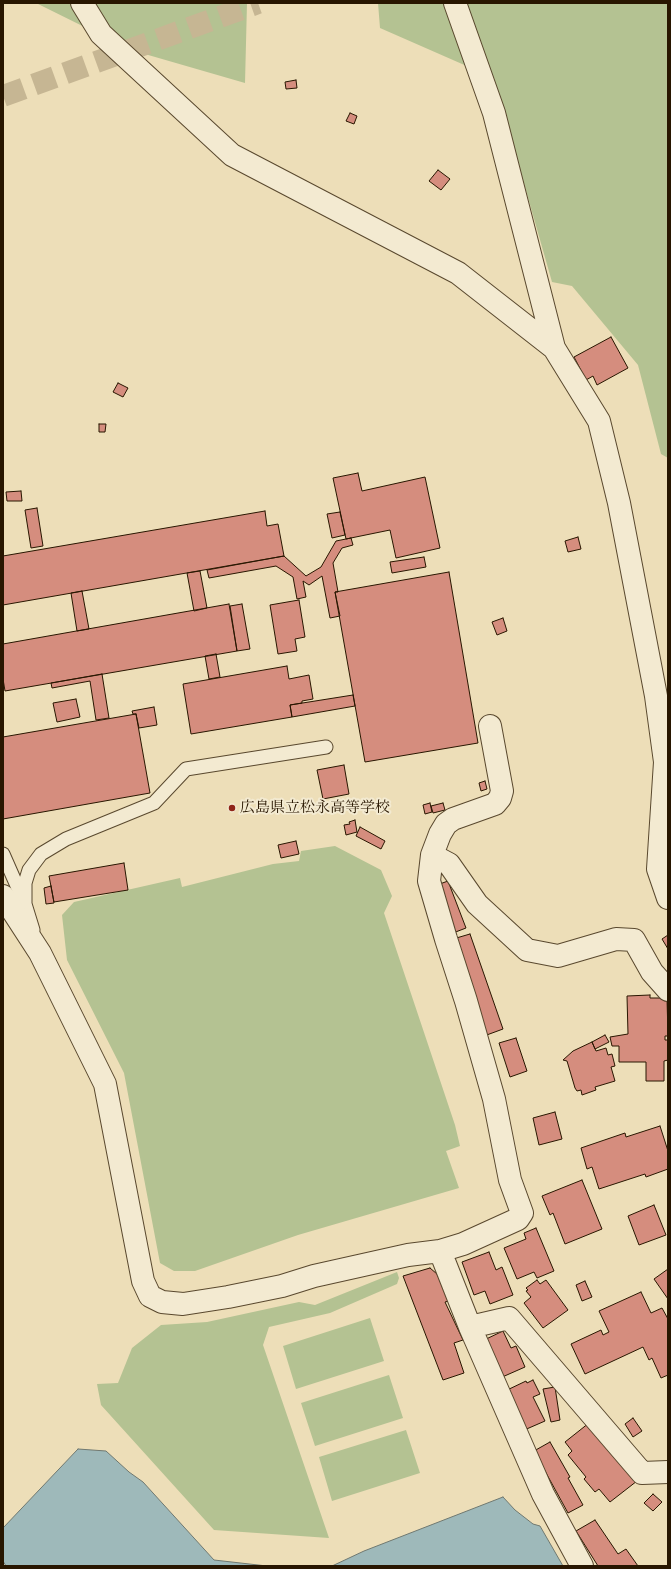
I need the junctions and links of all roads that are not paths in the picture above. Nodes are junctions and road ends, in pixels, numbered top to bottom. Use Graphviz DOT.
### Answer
graph roads {
  1 [pos="82,3"];
  2 [pos="455,3"];
  3 [pos="554,348"];
  4 [pos="490,726"];
  5 [pos="326,747"];
  6 [pos="666,760"];
  7 [pos="3,854"];
  8 [pos="432,855"];
  9 [pos="3,896"];
  10 [pos="668,898"];
  11 [pos="25,904"];
  12 [pos="40,953"];
  13 [pos="668,990"];
  14 [pos="440,1251"];
  15 [pos="470,1328"];
  16 [pos="668,1472"];
  17 [pos="582,1566"];
  1 -- 3 [label="street"];
  2 -- 3 [label="street"];
  3 -- 6 [label="street"];
  4 -- 8 [label="street"];
  5 -- 11 [label="lane"];
  6 -- 10 [label="street"];
  7 -- 11 [label="lane"];
  8 -- 13 [label="street"];
  8 -- 14 [label="street"];
  9 -- 12 [label="street"];
  11 -- 12 [label="lane"];
  12 -- 14 [label="street"];
  14 -- 15 [label="street"];
  15 -- 16 [label="street"];
  15 -- 17 [label="street"];
}
